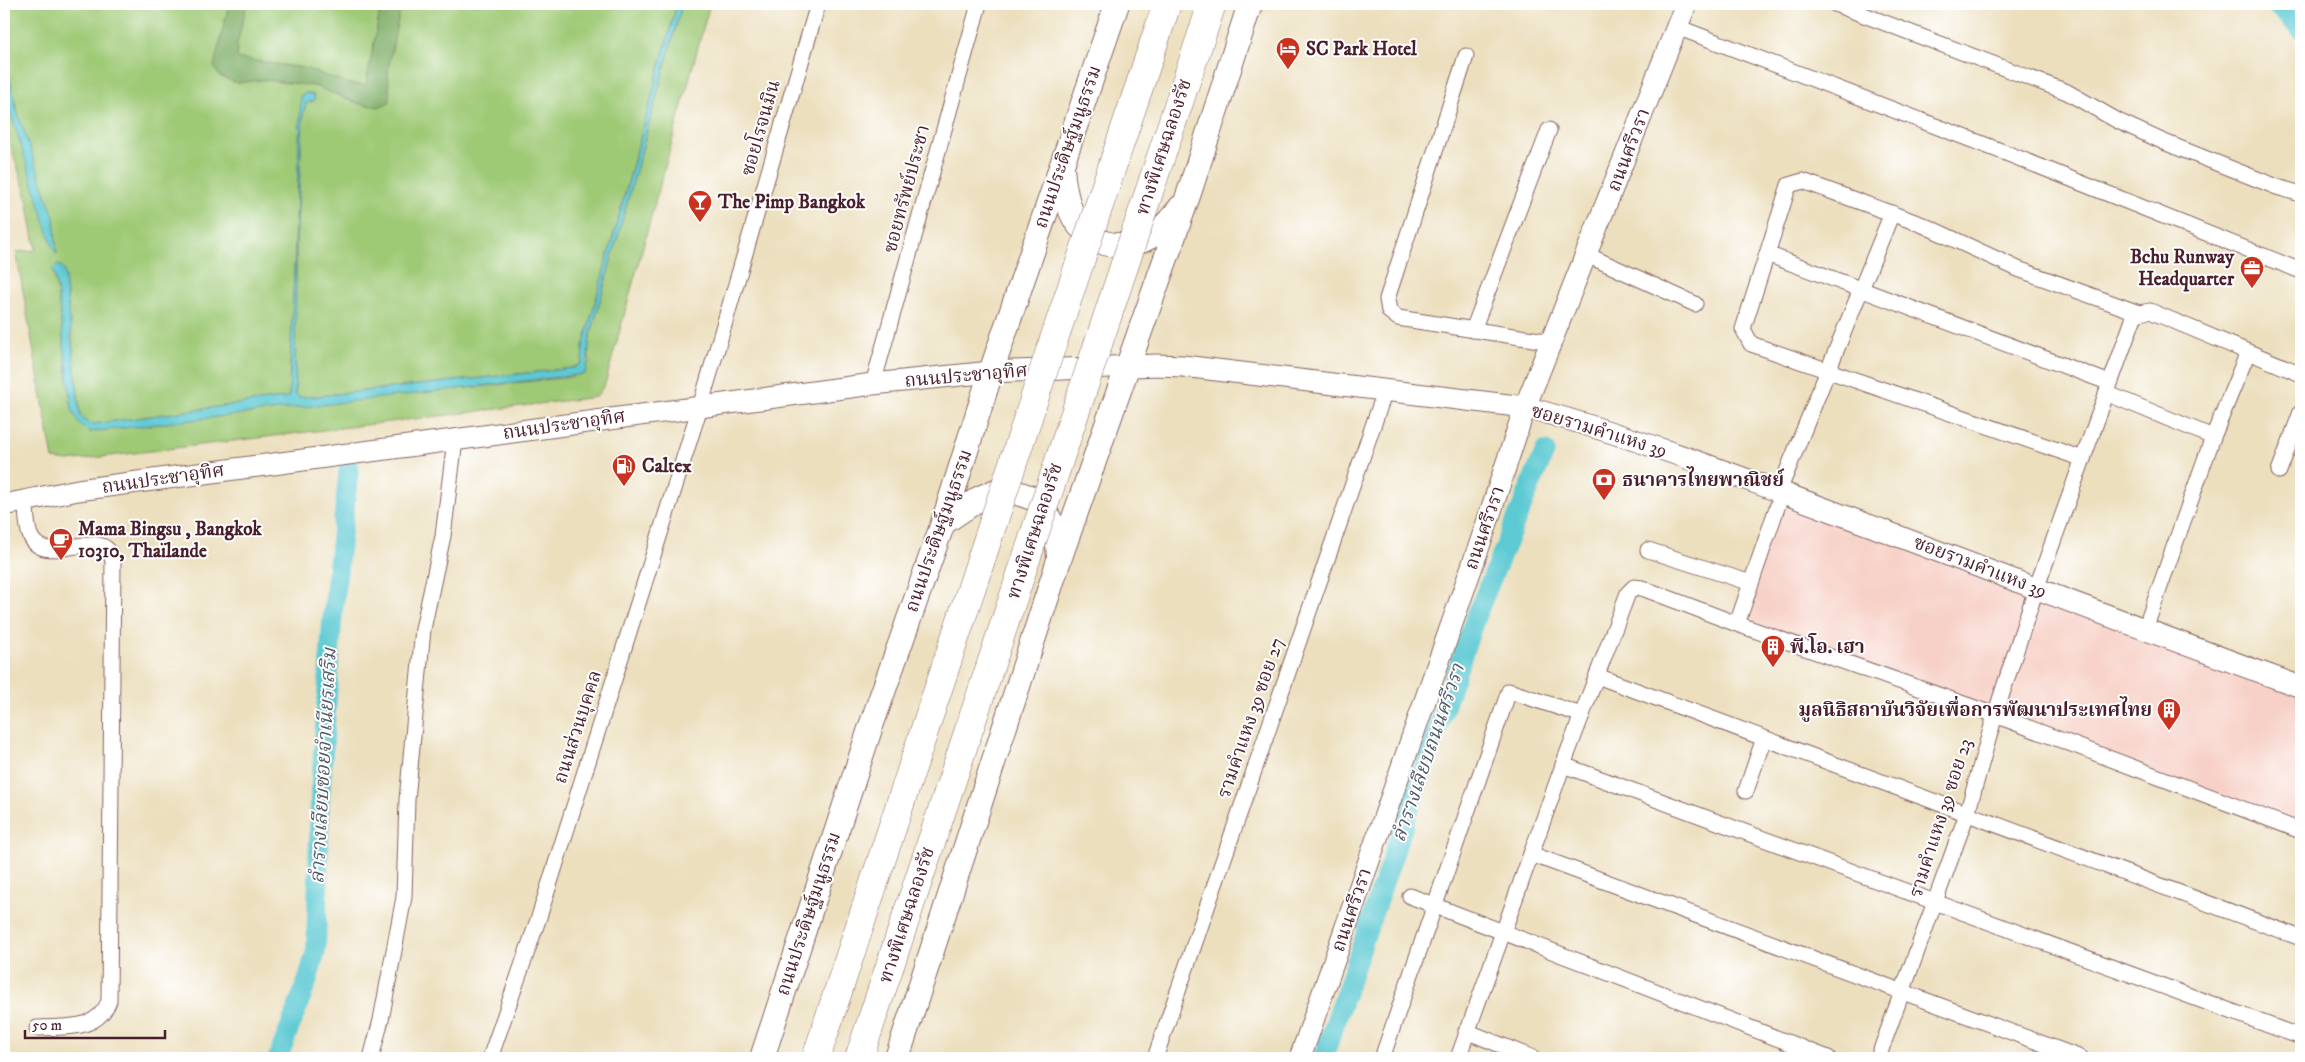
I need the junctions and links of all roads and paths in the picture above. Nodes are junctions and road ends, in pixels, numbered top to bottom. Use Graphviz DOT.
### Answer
graph roads {
  1 [pos="818,4"];
  2 [pos="979,4"];
  3 [pos="1117,4"];
  4 [pos="1167,4"];
  5 [pos="1212,4"];
  6 [pos="1250,4"];
  7 [pos="1686,4"];
  8 [pos="1835,4"];
  9 [pos="1677,27"];
  10 [pos="1466,56"];
  11 [pos="1549,130"];
  12 [pos="1061,167"];
  13 [pos="2301,194"];
  14 [pos="1186,201"];
  15 [pos="1892,213"];
  16 [pos="1766,254"];
  17 [pos="1587,255"];
  18 [pos="2301,271"];
  19 [pos="1860,290"];
  20 [pos="1696,304"];
  21 [pos="2140,312"];
  22 [pos="1473,330"];
  23 [pos="1552,342"];
  24 [pos="2248,352"];
  25 [pos="1127,366"];
  26 [pos="1828,369"];
  27 [pos="991,372"];
  28 [pos="2301,374"];
  29 [pos="873,384"];
  30 [pos="2108,388"];
  31 [pos="1384,391"];
  32 [pos="700,407"];
  33 [pos="1525,407"];
  34 [pos="2301,412"];
  35 [pos="2213,437"];
  36 [pos="455,440"];
  37 [pos="2083,459"];
  38 [pos="2279,471"];
  39 [pos="1780,492"];
  40 [pos="25,500"];
  41 [pos="4,505"];
  42 [pos="943,523"];
  43 [pos="1648,550"];
  44 [pos="1060,560"];
  45 [pos="1751,583"];
  46 [pos="2036,589"];
  47 [pos="1737,624"];
  48 [pos="2145,629"];
  49 [pos="1597,676"];
  50 [pos="2301,687"];
  51 [pos="1582,715"];
  52 [pos="1995,715"];
  53 [pos="1764,738"];
  54 [pos="1563,765"];
  55 [pos="1746,791"];
  56 [pos="1967,814"];
  57 [pos="2301,831"];
  58 [pos="1531,854"];
  59 [pos="1410,896"];
  60 [pos="1935,902"];
  61 [pos="1436,905"];
  62 [pos="1504,931"];
  63 [pos="2301,938"];
  64 [pos="1902,992"];
  65 [pos="37,1028"];
  66 [pos="1466,1031"];
  67 [pos="2301,1038"];
  68 [pos="371,1058"];
  69 [pos="490,1058"];
  70 [pos="762,1058"];
  71 [pos="816,1058"];
  72 [pos="859,1058"];
  73 [pos="897,1058"];
  74 [pos="1155,1058"];
  75 [pos="1300,1058"];
  76 [pos="1382,1058"];
  77 [pos="1458,1058"];
  78 [pos="1533,1058"];
  79 [pos="1828,1058"];
  80 [pos="1878,1058"];
  81 [pos="2081,1058"];
  1 -- 32 [label="street, ซอยโรจนมิน"];
  2 -- 29 [label="street, ซอยทรัพย์ประชา"];
  3 -- 12 [label="main road, ถนนประดิษฐ์มนูธรรม"];
  4 -- 71 [label="highway, bridge"];
  5 -- 72 [label="highway, ทางพิเศษฉลองรัช, bridge"];
  6 -- 14 [label="main road"];
  7 -- 9 [label="main road, ถนนศรีวรา"];
  8 -- 13 [label="street"];
  9 -- 17 [label="main road, ถนนศรีวรา"];
  9 -- 18 [label="street"];
  10 -- 22 [label="street"];
  11 -- 22 [label="street"];
  12 -- 14 [label="main road"];
  12 -- 27 [label="main road, ถนนประดิษฐ์มนูธรรม"];
  14 -- 25 [label="main road"];
  15 -- 16 [label="street"];
  15 -- 19 [label="street"];
  15 -- 21 [label="street"];
  16 -- 19 [label="street"];
  16 -- 26 [label="street"];
  17 -- 20 [label="street"];
  17 -- 23 [label="main road, ถนนศรีวรา"];
  19 -- 26 [label="street"];
  19 -- 30 [label="street"];
  21 -- 24 [label="street"];
  21 -- 30 [label="street, รามคำแหง 39 ซอย 23"];
  22 -- 23 [label="street"];
  23 -- 33 [label="main road, ถนนศรีวรา"];
  24 -- 28 [label="street"];
  24 -- 35 [label="street"];
  25 -- 27 [label="main road, ถนนประชาอุทิศ"];
  25 -- 31 [label="main road, ซอยรามคำแหง 39"];
  25 -- 44 [label="main road"];
  26 -- 37 [label="street"];
  26 -- 39 [label="street"];
  27 -- 29 [label="main road, ถนนประชาอุทิศ"];
  27 -- 42 [label="main road, ถนนประดิษฐ์มนูธรรม"];
  29 -- 32 [label="main road, ถนนประชาอุทิศ"];
  30 -- 35 [label="street"];
  30 -- 37 [label="street, รามคำแหง 39 ซอย 23"];
  31 -- 33 [label="main road, ซอยรามคำแหง 39"];
  31 -- 74 [label="street, รามคำแหง 39 ซอย 27"];
  32 -- 36 [label="main road, ถนนประชาอุทิศ"];
  32 -- 69 [label="street, ถนนส่วนบุคคล"];
  33 -- 39 [label="main road, ซอยรามคำแหง 39"];
  33 -- 75 [label="main road, ถนนศรีวรา"];
  34 -- 38 [label="street"];
  35 -- 48 [label="street"];
  36 -- 40 [label="main road, ถนนประชาอุทิศ"];
  36 -- 68 [label="street"];
  37 -- 46 [label="street, รามคำแหง 39 ซอย 23"];
  39 -- 45 [label="street"];
  39 -- 46 [label="main road, ซอยรามคำแหง 39"];
  40 -- 41 [label="main road, ถนนประชาอุทิศ"];
  40 -- 65 [label="street"];
  42 -- 44 [label="main road"];
  42 -- 70 [label="main road, ถนนประดิษฐ์มนูธรรม"];
  43 -- 45 [label="street"];
  44 -- 73 [label="main road"];
  45 -- 47 [label="street"];
  46 -- 48 [label="main road, ซอยรามคำแหง 39"];
  46 -- 52 [label="street, รามคำแหง 39 ซอย 23"];
  47 -- 49 [label="street"];
  47 -- 52 [label="street"];
  48 -- 50 [label="main road, ซอยรามคำแหง 39"];
  49 -- 51 [label="street"];
  49 -- 53 [label="street"];
  51 -- 54 [label="street"];
  51 -- 61 [label="street"];
  52 -- 56 [label="street, รามคำแหง 39 ซอย 23"];
  52 -- 57 [label="street"];
  53 -- 55 [label="street"];
  53 -- 56 [label="street"];
  54 -- 58 [label="street"];
  54 -- 60 [label="street"];
  56 -- 60 [label="street, รามคำแหง 39 ซอย 23"];
  56 -- 63 [label="street"];
  58 -- 62 [label="street"];
  58 -- 64 [label="street"];
  59 -- 61 [label="street"];
  60 -- 64 [label="street, รามคำแหง 39 ซอย 23"];
  60 -- 67 [label="street"];
  61 -- 62 [label="street"];
  61 -- 76 [label="street"];
  62 -- 66 [label="street"];
  62 -- 79 [label="street"];
  64 -- 80 [label="street, รามคำแหง 39 ซอย 23"];
  64 -- 81 [label="street"];
  66 -- 77 [label="street"];
  66 -- 78 [label="street"];
}
